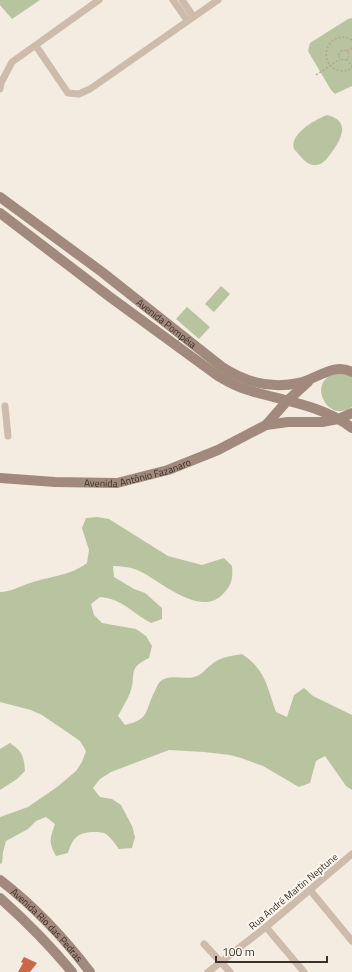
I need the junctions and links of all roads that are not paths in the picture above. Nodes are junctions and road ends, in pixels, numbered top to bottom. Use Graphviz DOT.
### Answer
graph roads {
  1 [pos="99,0"];
  2 [pos="173,0"];
  3 [pos="182,0"];
  4 [pos="218,0"];
  5 [pos="190,18"];
  6 [pos="36,46"];
  7 [pos="0,89"];
  8 [pos="0,197"];
  9 [pos="0,213"];
  10 [pos="22,213"];
  11 [pos="13,224"];
  12 [pos="102,272"];
  13 [pos="79,273"];
  14 [pos="352,372"];
  15 [pos="313,379"];
  16 [pos="264,395"];
  17 [pos="287,401"];
  18 [pos="5,406"];
  19 [pos="352,412"];
  20 [pos="338,419"];
  21 [pos="266,425"];
  22 [pos="352,428"];
  23 [pos="8,436"];
  24 [pos="0,478"];
  25 [pos="352,854"];
  26 [pos="0,880"];
  27 [pos="310,890"];
  28 [pos="1,900"];
  29 [pos="266,927"];
  30 [pos="352,941"];
  31 [pos="204,944"];
  32 [pos="221,961"];
  33 [pos="72,972"];
  34 [pos="90,972"];
  35 [pos="208,972"];
  36 [pos="230,972"];
  37 [pos="304,972"];
  1 -- 6 [label="street"];
  2 -- 5 [label="street"];
  3 -- 5 [label="street"];
  4 -- 5 [label="street"];
  5 -- 6 [label="street"];
  6 -- 7 [label="street"];
  8 -- 10 [label="main road, Avenida Pompéia"];
  9 -- 11 [label="main road, Avenida Pompéia"];
  10 -- 11 [label="main road"];
  10 -- 12 [label="main road, Avenida Pompéia"];
  11 -- 13 [label="main road, Avenida Pompéia"];
  12 -- 13 [label="main road"];
  12 -- 15 [label="main road, Avenida Pompéia"];
  13 -- 16 [label="main road, Avenida Pompéia"];
  14 -- 15 [label="main road, Avenida Pompéia"];
  15 -- 17 [label="main road, Avenida Antônio Fazanaro"];
  16 -- 17 [label="main road, Avenida Pompéia"];
  16 -- 21 [label="main road"];
  17 -- 20 [label="main road, Avenida Pompéia"];
  17 -- 21 [label="main road, Avenida Antônio Fazanaro"];
  18 -- 23 [label="street"];
  19 -- 20 [label="main road, Avenida Antônio Fazanaro"];
  20 -- 21 [label="main road, Avenida Antônio Fazanaro"];
  20 -- 22 [label="main road, Avenida Pompéia"];
  21 -- 24 [label="main road, Avenida Antônio Fazanaro"];
  25 -- 27 [label="street, Rua André Martin Neptune"];
  26 -- 34 [label="main road, Avenida Rio das Pedras"];
  27 -- 29 [label="street, Rua André Martin Neptune"];
  27 -- 30 [label="street"];
  28 -- 33 [label="main road, Avenida Rio das Pedras"];
  29 -- 32 [label="street, Rua André Martin Neptune"];
  29 -- 37 [label="street"];
  31 -- 32 [label="street"];
  32 -- 35 [label="street, Rua André Martin Neptune"];
  32 -- 36 [label="street"];
}
